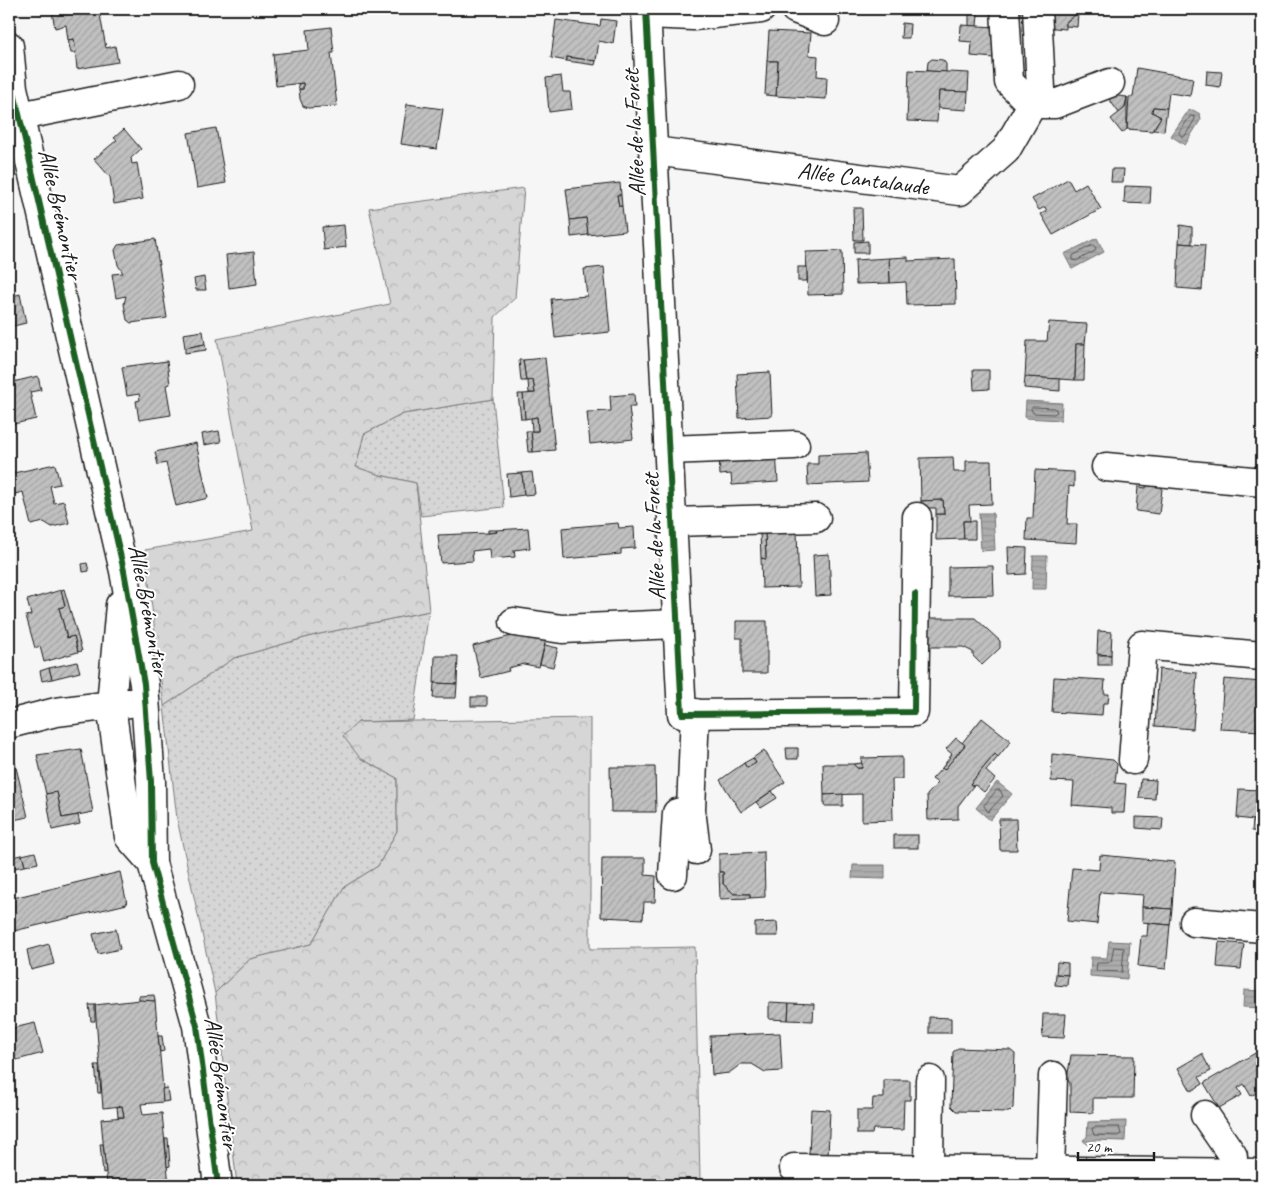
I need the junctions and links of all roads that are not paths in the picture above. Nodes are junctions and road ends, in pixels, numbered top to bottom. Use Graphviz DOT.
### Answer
graph roads {
  1 [pos="761,9"];
  2 [pos="795,9"];
  3 [pos="1005,9"];
  4 [pos="1037,9"];
  5 [pos="646,11"];
  6 [pos="825,21"];
  7 [pos="9,46"];
  8 [pos="1110,83"];
  9 [pos="179,84"];
  10 [pos="11,86"];
  11 [pos="1031,104"];
  12 [pos="20,116"];
  13 [pos="654,150"];
  14 [pos="795,445"];
  15 [pos="668,450"];
  16 [pos="1106,467"];
  17 [pos="1262,482"];
  18 [pos="917,517"];
  19 [pos="816,518"];
  20 [pos="672,522"];
  21 [pos="124,572"];
  22 [pos="514,622"];
  23 [pos="677,624"];
  24 [pos="1262,656"];
  25 [pos="145,702"];
  26 [pos="111,705"];
  27 [pos="695,713"];
  28 [pos="9,724"];
  29 [pos="1132,760"];
  30 [pos="690,810"];
  31 [pos="696,850"];
  32 [pos="152,863"];
  33 [pos="673,875"];
  34 [pos="1194,922"];
  35 [pos="1262,928"];
  36 [pos="1052,1076"];
  37 [pos="930,1080"];
  38 [pos="1206,1115"];
  39 [pos="794,1168"];
  40 [pos="929,1169"];
  41 [pos="1050,1171"];
  42 [pos="1232,1173"];
  43 [pos="1262,1173"];
  44 [pos="218,1185"];
  1 -- 5 [label="street"];
  2 -- 6 [label="street"];
  3 -- 11 [label="street"];
  4 -- 11 [label="street, Allée Cantalaude"];
  5 -- 13 [label="street, Allée de la Forêt"];
  7 -- 10 [label="street, Allée Brémontier"];
  8 -- 11 [label="street"];
  9 -- 12 [label="street"];
  10 -- 12 [label="street, Allée Brémontier"];
  11 -- 13 [label="street, Allée Cantalaude"];
  12 -- 21 [label="street, Allée Brémontier"];
  13 -- 15 [label="street, Allée de la Forêt"];
  14 -- 15 [label="street"];
  15 -- 20 [label="street, Allée de la Forêt"];
  16 -- 17 [label="street"];
  18 -- 27 [label="street"];
  19 -- 20 [label="street"];
  20 -- 23 [label="street, Allée de la Forêt"];
  21 -- 25 [label="street, Allée Brémontier"];
  21 -- 26 [label="street, Allée Brémontier"];
  22 -- 23 [label="street"];
  23 -- 27 [label="street, Allée de la Forêt"];
  24 -- 29 [label="street"];
  25 -- 26 [label="street"];
  25 -- 32 [label="street, Allée Brémontier"];
  26 -- 28 [label="street"];
  26 -- 32 [label="street, Allée Brémontier"];
  27 -- 30 [label="street"];
  30 -- 31 [label="street"];
  30 -- 33 [label="street"];
  32 -- 44 [label="street, Allée Brémontier"];
  34 -- 35 [label="street"];
  36 -- 41 [label="street"];
  37 -- 40 [label="street"];
  38 -- 42 [label="street"];
  39 -- 40 [label="street"];
  40 -- 41 [label="street"];
  41 -- 42 [label="street"];
  42 -- 43 [label="street"];
}
